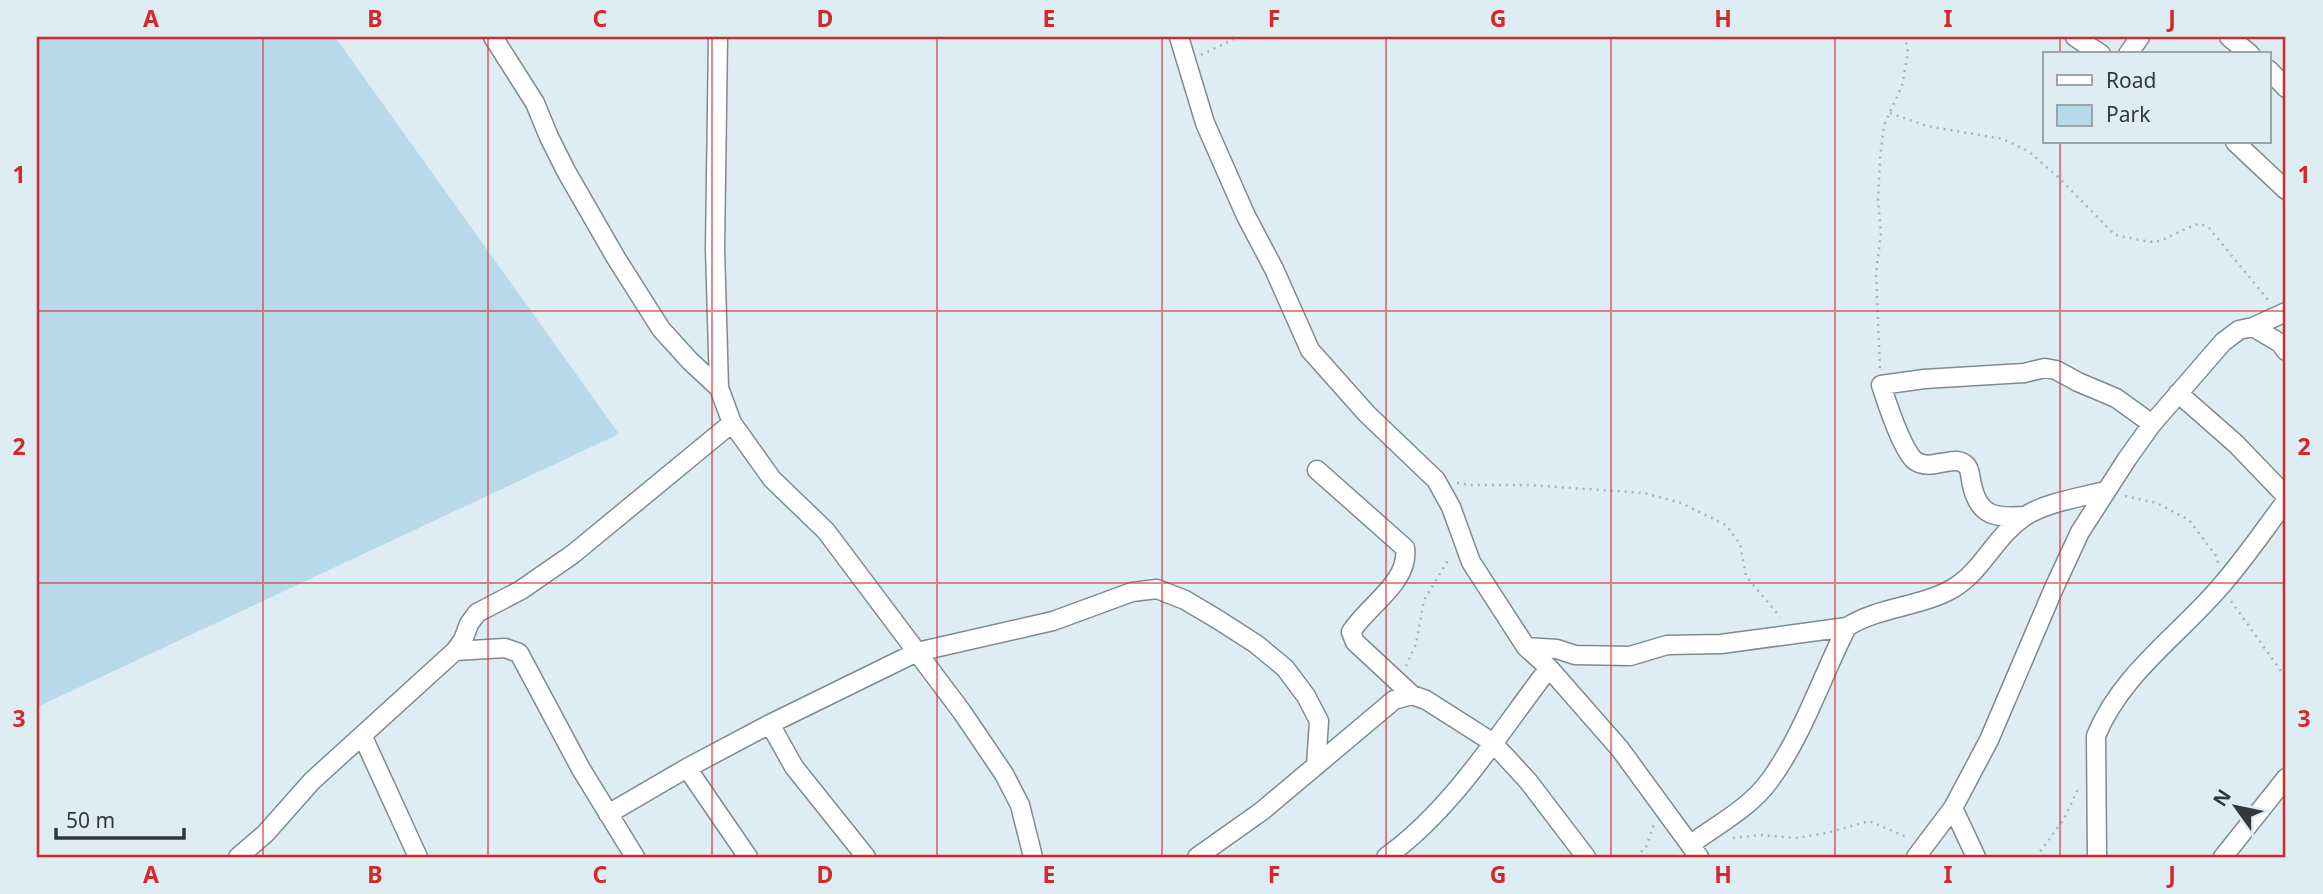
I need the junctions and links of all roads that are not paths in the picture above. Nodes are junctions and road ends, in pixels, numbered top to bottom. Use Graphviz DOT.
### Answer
graph roads {
  1 [pos="493,37"];
  2 [pos="718,37"];
  3 [pos="1180,37"];
  4 [pos="2075,37"];
  5 [pos="2229,37"];
  6 [pos="2098,52"];
  7 [pos="2248,52"];
  8 [pos="2270,71"];
  9 [pos="2286,88"];
  10 [pos="2237,144"];
  11 [pos="2286,190"];
  12 [pos="2283,314"];
  13 [pos="2253,327"];
  14 [pos="2286,351"];
  15 [pos="719,388"];
  16 [pos="2178,393"];
  17 [pos="732,424"];
  18 [pos="2152,424"];
  19 [pos="1317,470"];
  20 [pos="2105,491"];
  21 [pos="2286,499"];
  22 [pos="2025,516"];
  23 [pos="1847,626"];
  24 [pos="1526,647"];
  25 [pos="456,651"];
  26 [pos="917,652"];
  27 [pos="1549,668"];
  28 [pos="1412,695"];
  29 [pos="770,724"];
  30 [pos="363,737"];
  31 [pos="1492,742"];
  32 [pos="1316,766"];
  33 [pos="687,768"];
  34 [pos="2286,778"];
  35 [pos="1953,808"];
  36 [pos="608,814"];
  37 [pos="1695,850"];
  38 [pos="1920,851"];
  39 [pos="238,857"];
  40 [pos="418,857"];
  41 [pos="635,857"];
  42 [pos="748,857"];
  43 [pos="866,857"];
  44 [pos="1033,857"];
  45 [pos="1197,857"];
  46 [pos="1386,857"];
  47 [pos="1586,857"];
  48 [pos="1976,857"];
  49 [pos="2097,857"];
  50 [pos="2222,857"];
  1 -- 15 [label="street"];
  2 -- 15 [label="street"];
  3 -- 24 [label="street"];
  4 -- 6 [label="street"];
  5 -- 7 [label="street"];
  8 -- 9 [label="street"];
  10 -- 11 [label="street"];
  12 -- 13 [label="street"];
  13 -- 14 [label="street"];
  13 -- 16 [label="street"];
  15 -- 17 [label="street"];
  16 -- 18 [label="street"];
  16 -- 21 [label="street"];
  17 -- 25 [label="street"];
  17 -- 26 [label="street"];
  18 -- 20 [label="street"];
  18 -- 22 [label="street"];
  19 -- 28 [label="street"];
  20 -- 22 [label="street"];
  20 -- 35 [label="street"];
  21 -- 49 [label="street"];
  22 -- 23 [label="street"];
  23 -- 24 [label="street"];
  23 -- 37 [label="street"];
  24 -- 27 [label="street"];
  25 -- 30 [label="street"];
  25 -- 36 [label="street"];
  26 -- 29 [label="street"];
  26 -- 32 [label="street"];
  26 -- 44 [label="street"];
  27 -- 31 [label="street"];
  27 -- 37 [label="street"];
  28 -- 31 [label="street"];
  28 -- 32 [label="street"];
  29 -- 33 [label="street"];
  29 -- 43 [label="street"];
  30 -- 39 [label="street"];
  30 -- 40 [label="street"];
  31 -- 46 [label="street"];
  31 -- 47 [label="street"];
  32 -- 45 [label="street"];
  33 -- 36 [label="street"];
  33 -- 42 [label="street"];
  34 -- 50 [label="street"];
  35 -- 38 [label="street"];
  35 -- 48 [label="street"];
  36 -- 41 [label="street"];
}
